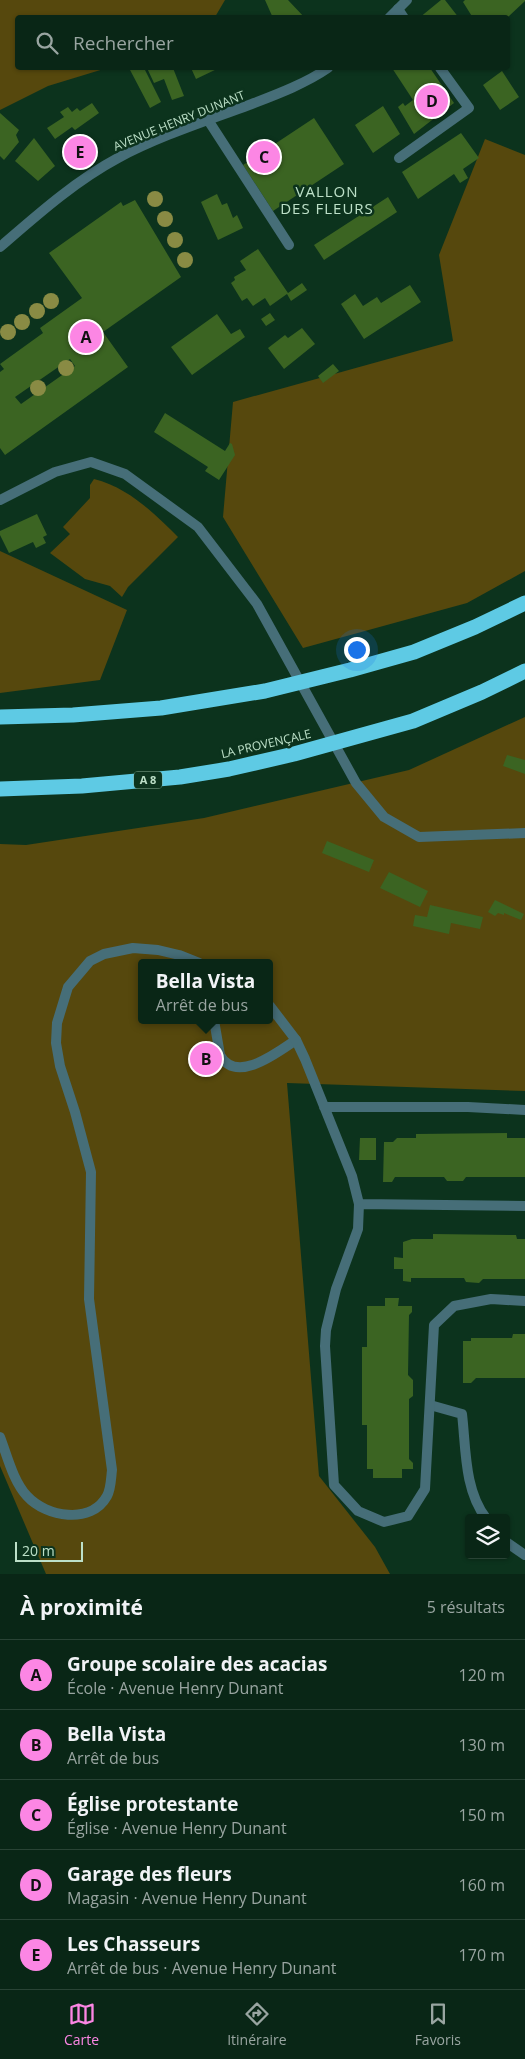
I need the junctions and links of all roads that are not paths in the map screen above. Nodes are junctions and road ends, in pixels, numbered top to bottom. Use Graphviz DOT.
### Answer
graph roads {
  1 [pos="407,0"];
  2 [pos="401,13"];
  3 [pos="324,70"];
  4 [pos="441,70"];
  5 [pos="208,120"];
  6 [pos="398,158"];
  7 [pos="288,245"];
  8 [pos="0,247"];
  9 [pos="0,500"];
  10 [pos="525,603"];
  11 [pos="525,671"];
  12 [pos="0,717"];
  13 [pos="0,789"];
  14 [pos="525,832"];
  15 [pos="190,959"];
  16 [pos="273,1010"];
  17 [pos="215,1024"];
  18 [pos="296,1040"];
  19 [pos="324,1107"];
  20 [pos="525,1110"];
  21 [pos="359,1204"];
  22 [pos="525,1206"];
  23 [pos="525,1301"];
  24 [pos="430,1405"];
  25 [pos="0,1437"];
  26 [pos="483,1514"];
  27 [pos="510,1545"];
  28 [pos="525,1555"];
  1 -- 2 [label="street"];
  3 -- 5 [label="street, AVENUE HENRY DUNANT"];
  4 -- 6 [label="street"];
  5 -- 7 [label="street"];
  5 -- 8 [label="street, AVENUE HENRY DUNANT"];
  9 -- 14 [label="street"];
  10 -- 12 [label="highway"];
  11 -- 13 [label="highway, LA PROVENÇALE / A 8"];
  15 -- 25 [label="street"];
  16 -- 18 [label="street"];
  17 -- 18 [label="street"];
  18 -- 19 [label="street"];
  19 -- 20 [label="street"];
  19 -- 21 [label="street"];
  21 -- 22 [label="street"];
  21 -- 24 [label="street"];
  23 -- 24 [label="street"];
  24 -- 26 [label="street"];
  27 -- 28 [label="street"];
}
